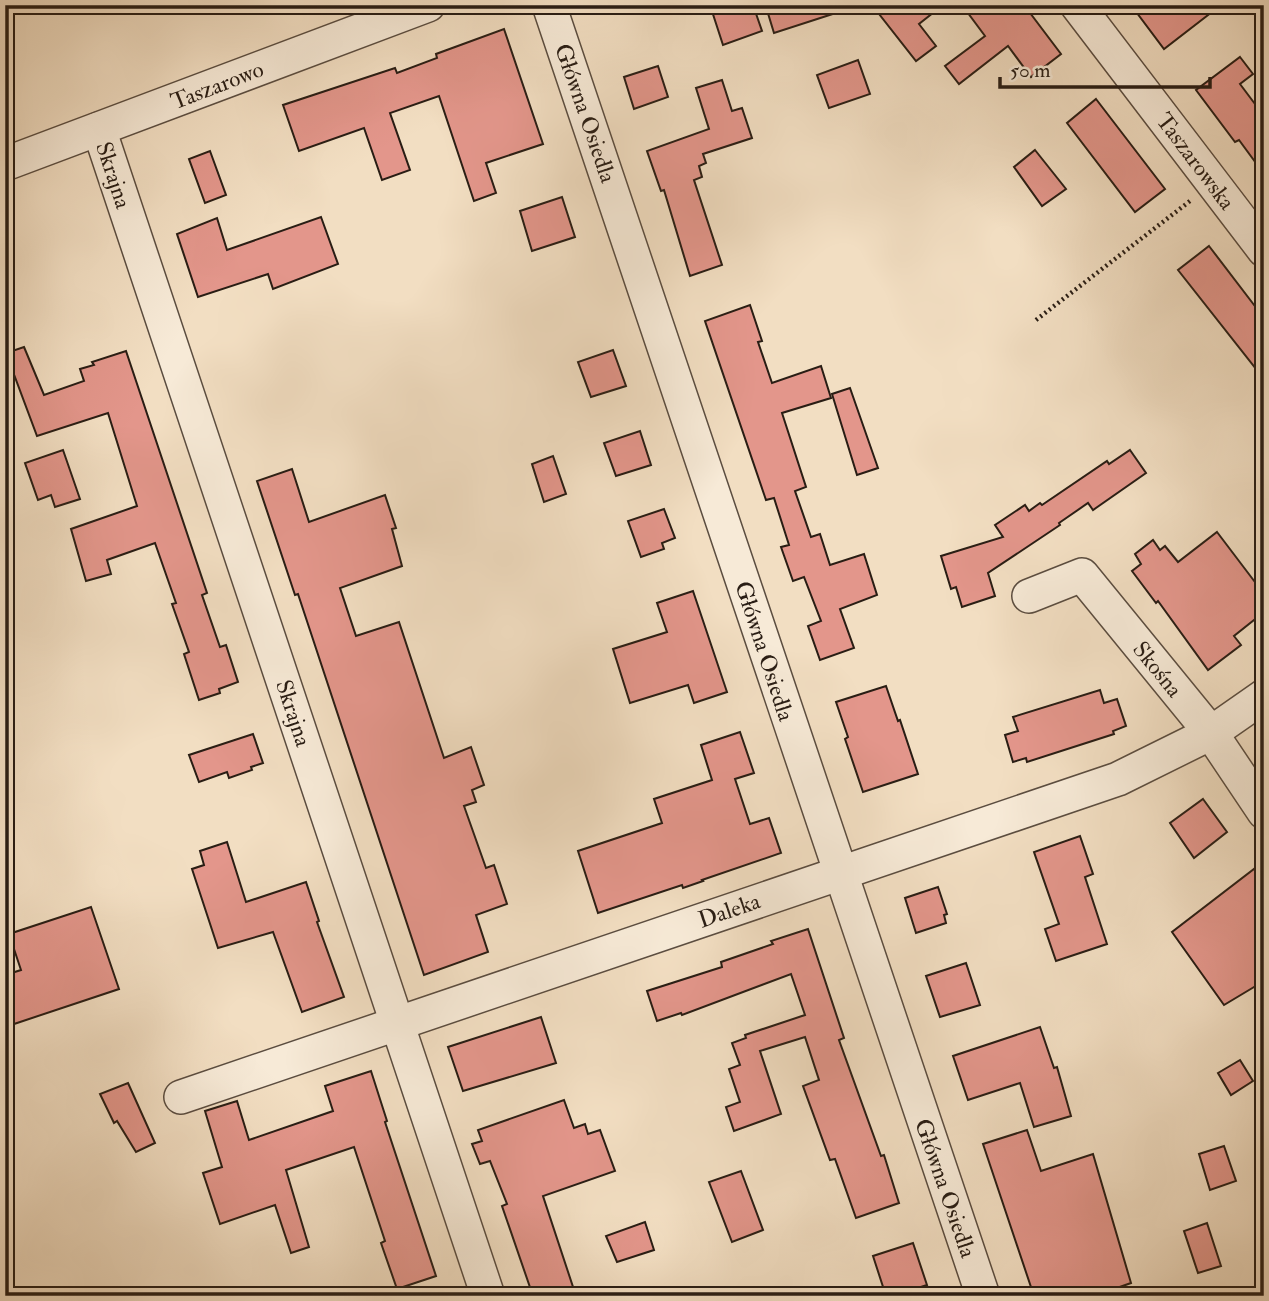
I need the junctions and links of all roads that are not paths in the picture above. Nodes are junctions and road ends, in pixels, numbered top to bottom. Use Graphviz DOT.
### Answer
graph roads {
  1 [pos="428,5"];
  2 [pos="550,5"];
  3 [pos="1077,5"];
  4 [pos="99,130"];
  5 [pos="5,164"];
  6 [pos="1264,250"];
  7 [pos="1029,596"];
  8 [pos="1264,696"];
  9 [pos="1211,733"];
  10 [pos="1264,812"];
  11 [pos="841,873"];
  12 [pos="398,1023"];
  13 [pos="181,1097"];
  14 [pos="488,1296"];
  15 [pos="982,1296"];
  1 -- 4 [label="street, Taszarowo"];
  2 -- 11 [label="street, Główna Osiedla"];
  3 -- 6 [label="street, Taszarowska"];
  4 -- 5 [label="street, Taszarowo"];
  4 -- 12 [label="street, Skrajna"];
  7 -- 9 [label="street, Skośna"];
  8 -- 9 [label="street, Daleka"];
  9 -- 10 [label="street, Skośna"];
  9 -- 11 [label="street, Daleka"];
  11 -- 12 [label="street, Daleka"];
  11 -- 15 [label="street, Główna Osiedla"];
  12 -- 13 [label="street, Daleka"];
  12 -- 14 [label="street, Skrajna"];
}
